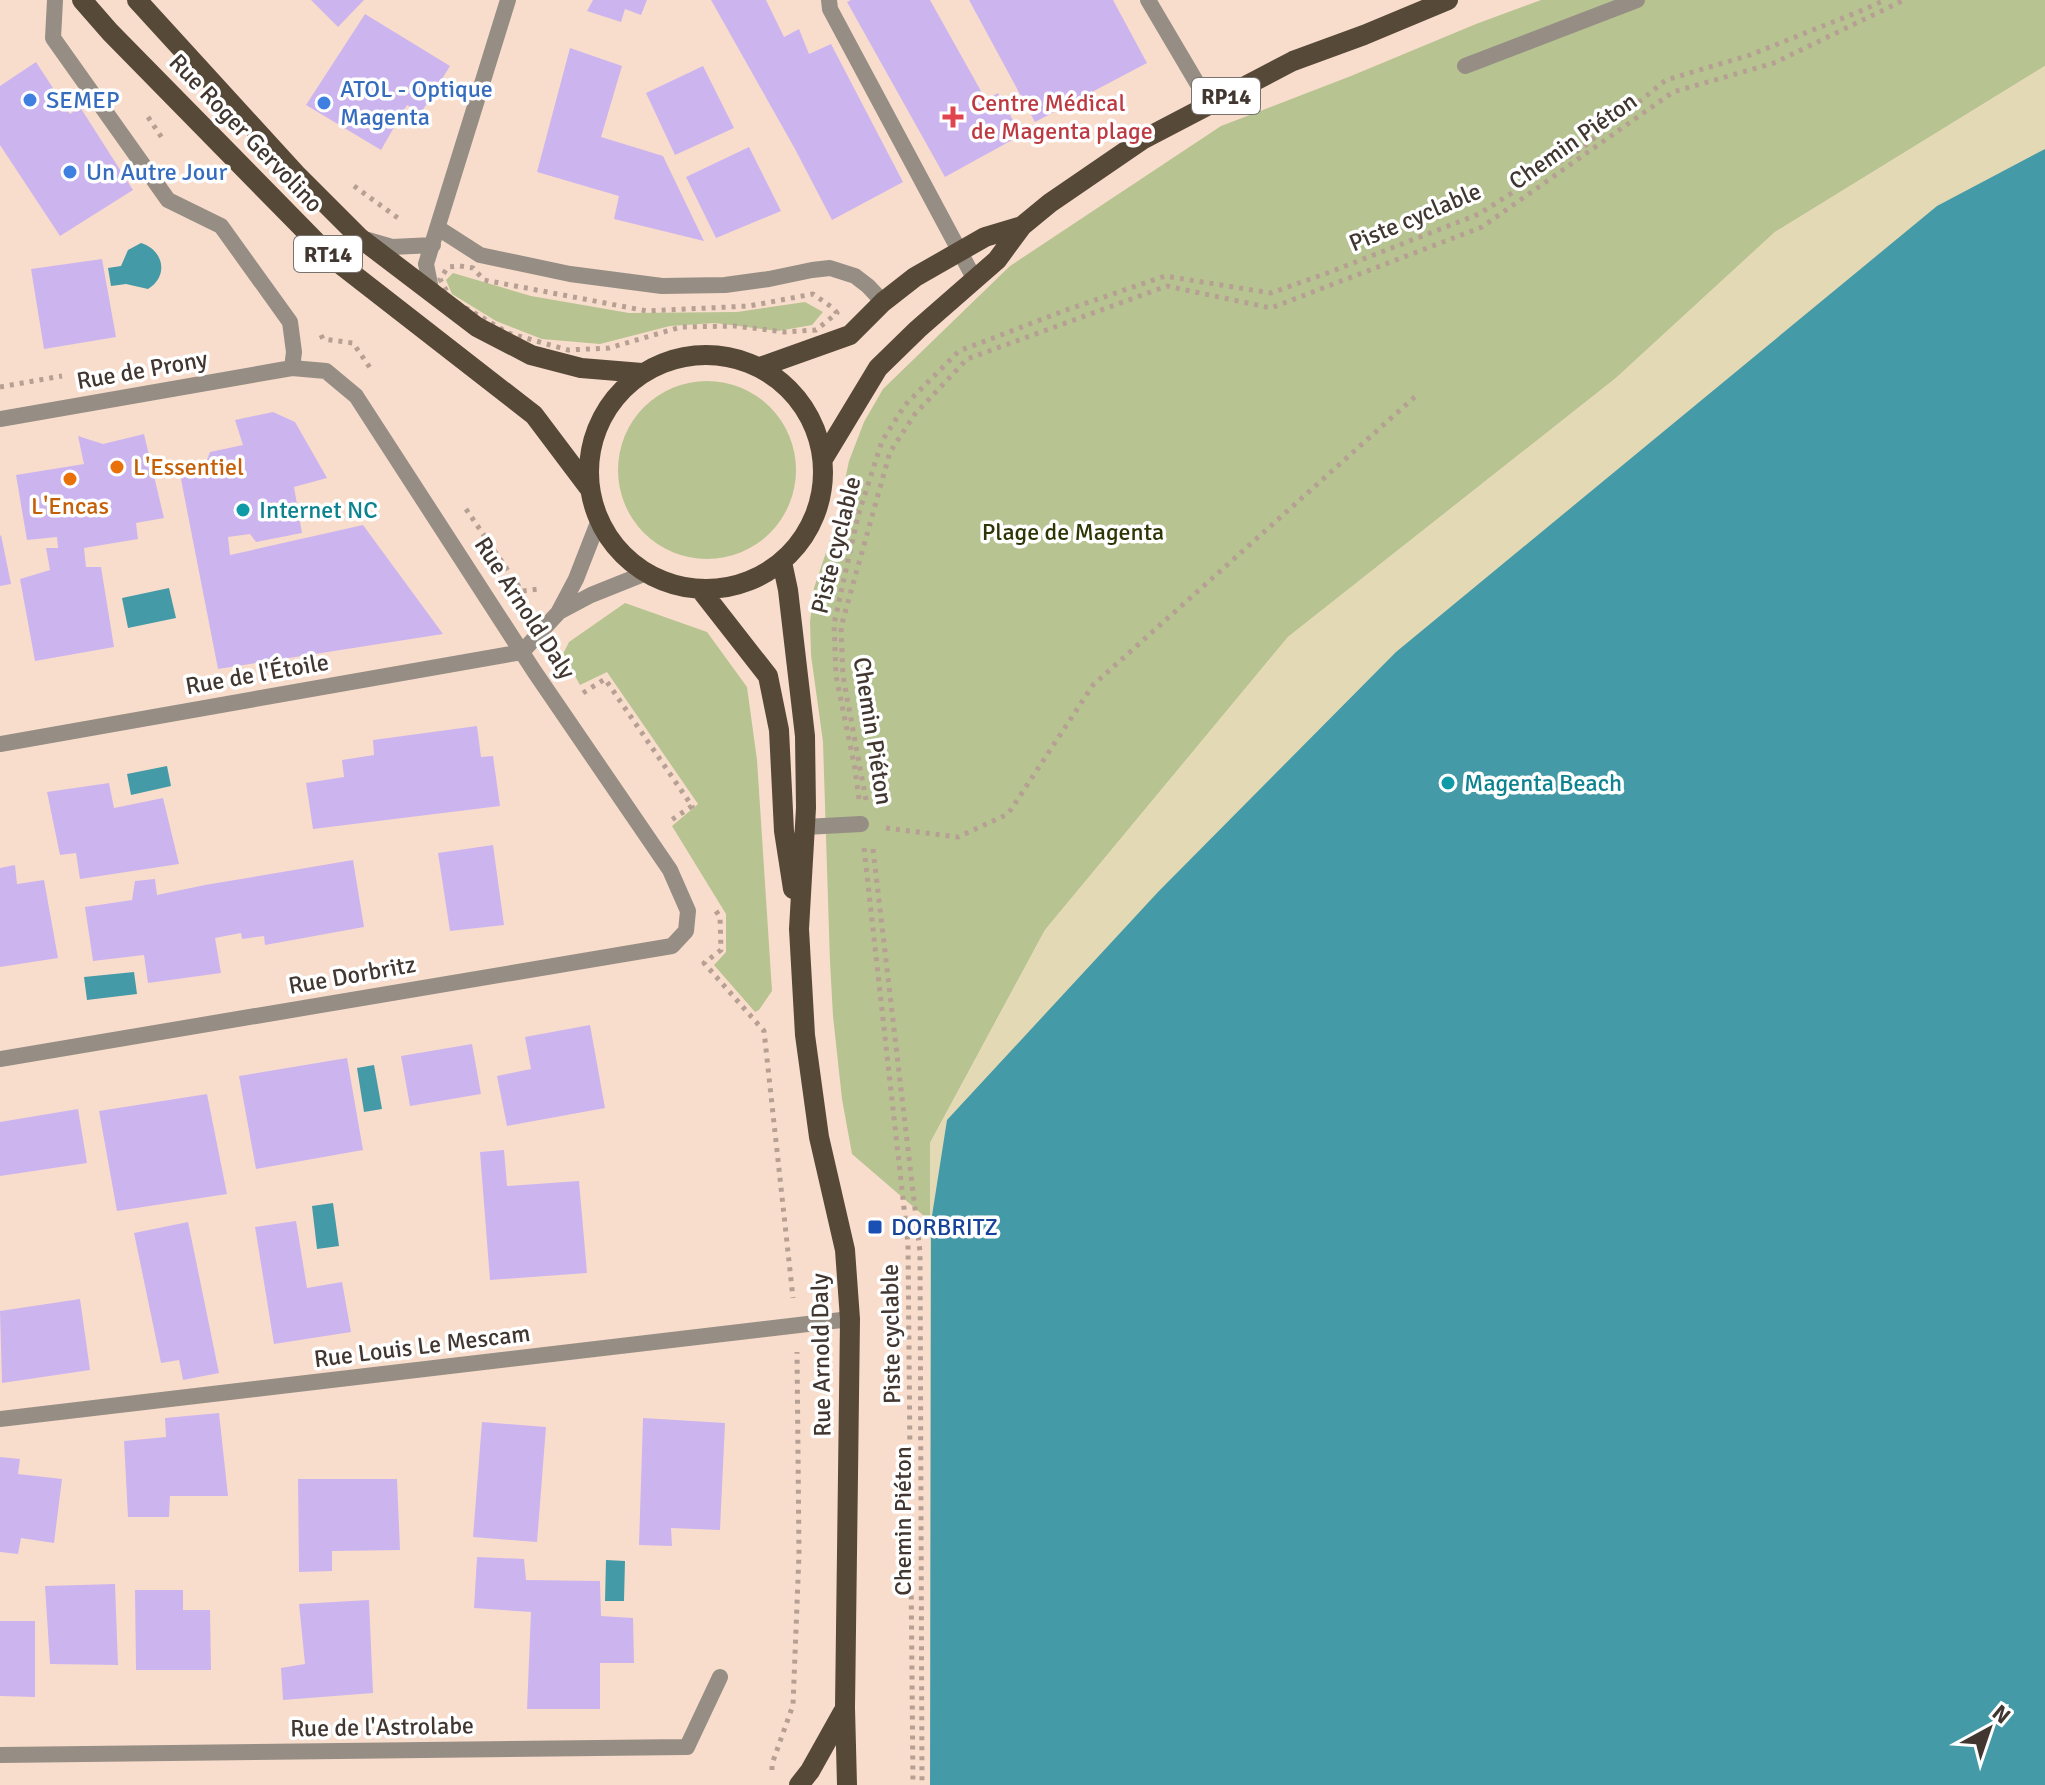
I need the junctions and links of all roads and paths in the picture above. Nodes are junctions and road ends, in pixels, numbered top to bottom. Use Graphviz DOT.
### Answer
graph roads {
  1 [pos="55,0"];
  2 [pos="82,0"];
  3 [pos="137,0"];
  4 [pos="508,0"];
  5 [pos="829,0"];
  6 [pos="1148,0"];
  7 [pos="1448,0"];
  8 [pos="1637,0"];
  9 [pos="1885,0"];
  10 [pos="1904,0"];
  11 [pos="1465,66"];
  12 [pos="1210,105"];
  13 [pos="1022,226"];
  14 [pos="438,228"];
  15 [pos="360,238"];
  16 [pos="433,245"];
  17 [pos="958,251"];
  18 [pos="975,280"];
  19 [pos="432,294"];
  20 [pos="883,302"];
  21 [pos="760,367"];
  22 [pos="292,368"];
  23 [pos="642,373"];
  24 [pos="63,376"];
  25 [pos="0,387"];
  26 [pos="1418,394"];
  27 [pos="896,399"];
  28 [pos="905,405"];
  29 [pos="915,414"];
  30 [pos="0,419"];
  31 [pos="823,459"];
  32 [pos="589,488"];
  33 [pos="599,520"];
  34 [pos="782,562"];
  35 [pos="646,573"];
  36 [pos="700,589"];
  37 [pos="558,613"];
  38 [pos="825,622"];
  39 [pos="834,624"];
  40 [pos="841,627"];
  41 [pos="522,652"];
  42 [pos="0,744"];
  43 [pos="866,825"];
  44 [pos="805,827"];
  45 [pos="688,911"];
  46 [pos="799,929"];
  47 [pos="0,1059"];
  48 [pos="850,1319"];
  49 [pos="796,1326"];
  50 [pos="0,1419"];
  51 [pos="720,1677"];
  52 [pos="845,1708"];
  53 [pos="0,1755"];
  54 [pos="772,1781"];
  55 [pos="799,1785"];
  56 [pos="847,1785"];
  57 [pos="913,1785"];
  58 [pos="922,1785"];
  1 -- 22 [label="street"];
  2 -- 32 [label="main road, Rue Roger Gervolino / RT14"];
  3 -- 15 [label="main road, Rue Roger Gervolino / RT14"];
  4 -- 14 [label="street"];
  5 -- 17 [label="street"];
  6 -- 12 [label="street"];
  7 -- 12 [label="main road, RP14"];
  8 -- 11 [label="street"];
  9 -- 28 [label="path, Piste cyclable"];
  10 -- 29 [label="path, Chemin Piéton"];
  12 -- 13 [label="main road, RP14"];
  13 -- 17 [label="main road"];
  13 -- 18 [label="main road"];
  14 -- 16 [label="street"];
  14 -- 20 [label="street"];
  15 -- 16 [label="street"];
  15 -- 19 [label="main road, Rue Roger Gervolino / RT14"];
  16 -- 19 [label="street"];
  17 -- 18 [label="street"];
  17 -- 20 [label="main road"];
  18 -- 31 [label="main road"];
  19 -- 23 [label="main road, Rue Roger Gervolino / RT14"];
  20 -- 21 [label="main road"];
  21 -- 23 [label="main road"];
  21 -- 31 [label="main road"];
  22 -- 30 [label="street, Rue de Prony"];
  22 -- 41 [label="street, Rue Arnold Daly"];
  23 -- 32 [label="main road"];
  24 -- 25 [label="path"];
  26 -- 43 [label="path"];
  27 -- 28 [label="path"];
  28 -- 29 [label="path"];
  28 -- 39 [label="path, Piste cyclable"];
  29 -- 40 [label="path, Chemin Piéton"];
  31 -- 34 [label="main road"];
  32 -- 33 [label="main road"];
  33 -- 35 [label="main road"];
  33 -- 37 [label="street"];
  34 -- 36 [label="main road"];
  34 -- 44 [label="main road, Rue Arnold Daly"];
  35 -- 36 [label="main road"];
  35 -- 37 [label="street"];
  36 -- 46 [label="main road, Rue Arnold Daly"];
  37 -- 41 [label="street"];
  38 -- 39 [label="path"];
  39 -- 40 [label="path"];
  39 -- 43 [label="path, Piste cyclable"];
  40 -- 43 [label="path, Chemin Piéton"];
  41 -- 42 [label="street, Rue de l'Étoile"];
  41 -- 45 [label="street, Rue Arnold Daly"];
  43 -- 44 [label="street"];
  43 -- 57 [label="path, Piste cyclable"];
  43 -- 58 [label="path, Chemin Piéton"];
  44 -- 46 [label="main road, Rue Arnold Daly"];
  45 -- 47 [label="street, Rue Dorbritz"];
  46 -- 48 [label="main road, Rue Arnold Daly"];
  48 -- 49 [label="street, Rue Louis Le Mescam"];
  48 -- 52 [label="main road, Rue Arnold Daly"];
  49 -- 50 [label="street, Rue Louis Le Mescam"];
  49 -- 54 [label="path"];
  51 -- 53 [label="street, Rue de l'Astrolabe"];
  52 -- 55 [label="main road"];
  52 -- 56 [label="main road, Rue Arnold Daly"];
}
